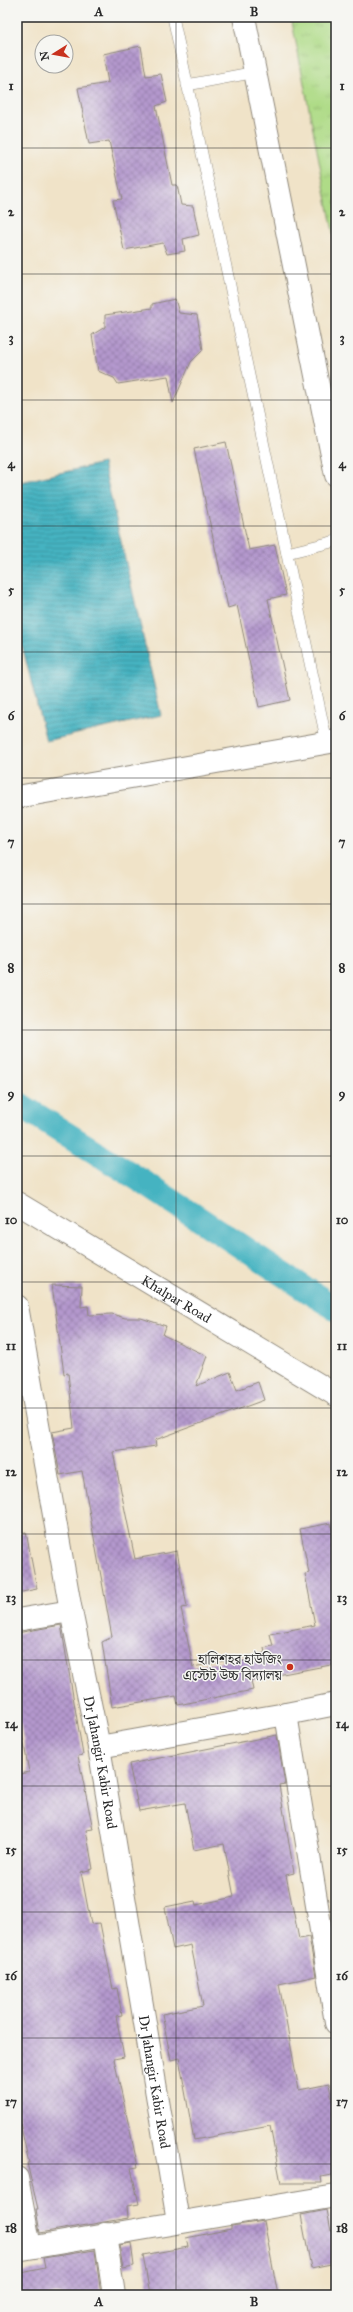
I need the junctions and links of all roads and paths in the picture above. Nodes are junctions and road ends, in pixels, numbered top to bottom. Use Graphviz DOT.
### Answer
graph roads {
  1 [pos="173,17"];
  2 [pos="244,17"];
  3 [pos="256,72"];
  4 [pos="187,85"];
  5 [pos="336,475"];
  6 [pos="336,541"];
  7 [pos="287,553"];
  8 [pos="332,742"];
  9 [pos="17,797"];
  10 [pos="17,1203"];
  11 [pos="17,1306"];
  12 [pos="336,1395"];
  13 [pos="71,1611"];
  14 [pos="17,1620"];
  15 [pos="336,1704"];
  16 [pos="286,1714"];
  17 [pos="99,1747"];
  18 [pos="336,2023"];
  19 [pos="17,2178"];
  20 [pos="336,2196"];
  21 [pos="178,2221"];
  22 [pos="105,2234"];
  23 [pos="23,2249"];
  24 [pos="114,2295"];
  1 -- 4 [label="lane"];
  2 -- 3 [label="street"];
  3 -- 4 [label="lane"];
  3 -- 5 [label="street"];
  4 -- 7 [label="lane"];
  6 -- 7 [label="lane"];
  7 -- 8 [label="lane"];
  8 -- 9 [label="street"];
  10 -- 12 [label="street, Khalpar Road"];
  11 -- 13 [label="street, Dr Jahangir Kabir Road"];
  13 -- 14 [label="street"];
  13 -- 17 [label="street, Dr Jahangir Kabir Road"];
  15 -- 16 [label="street"];
  16 -- 17 [label="street"];
  16 -- 18 [label="street"];
  17 -- 21 [label="street, Dr Jahangir Kabir Road"];
  19 -- 23 [label="street"];
  20 -- 21 [label="street"];
  21 -- 22 [label="street"];
  22 -- 23 [label="street"];
  22 -- 24 [label="street"];
}
